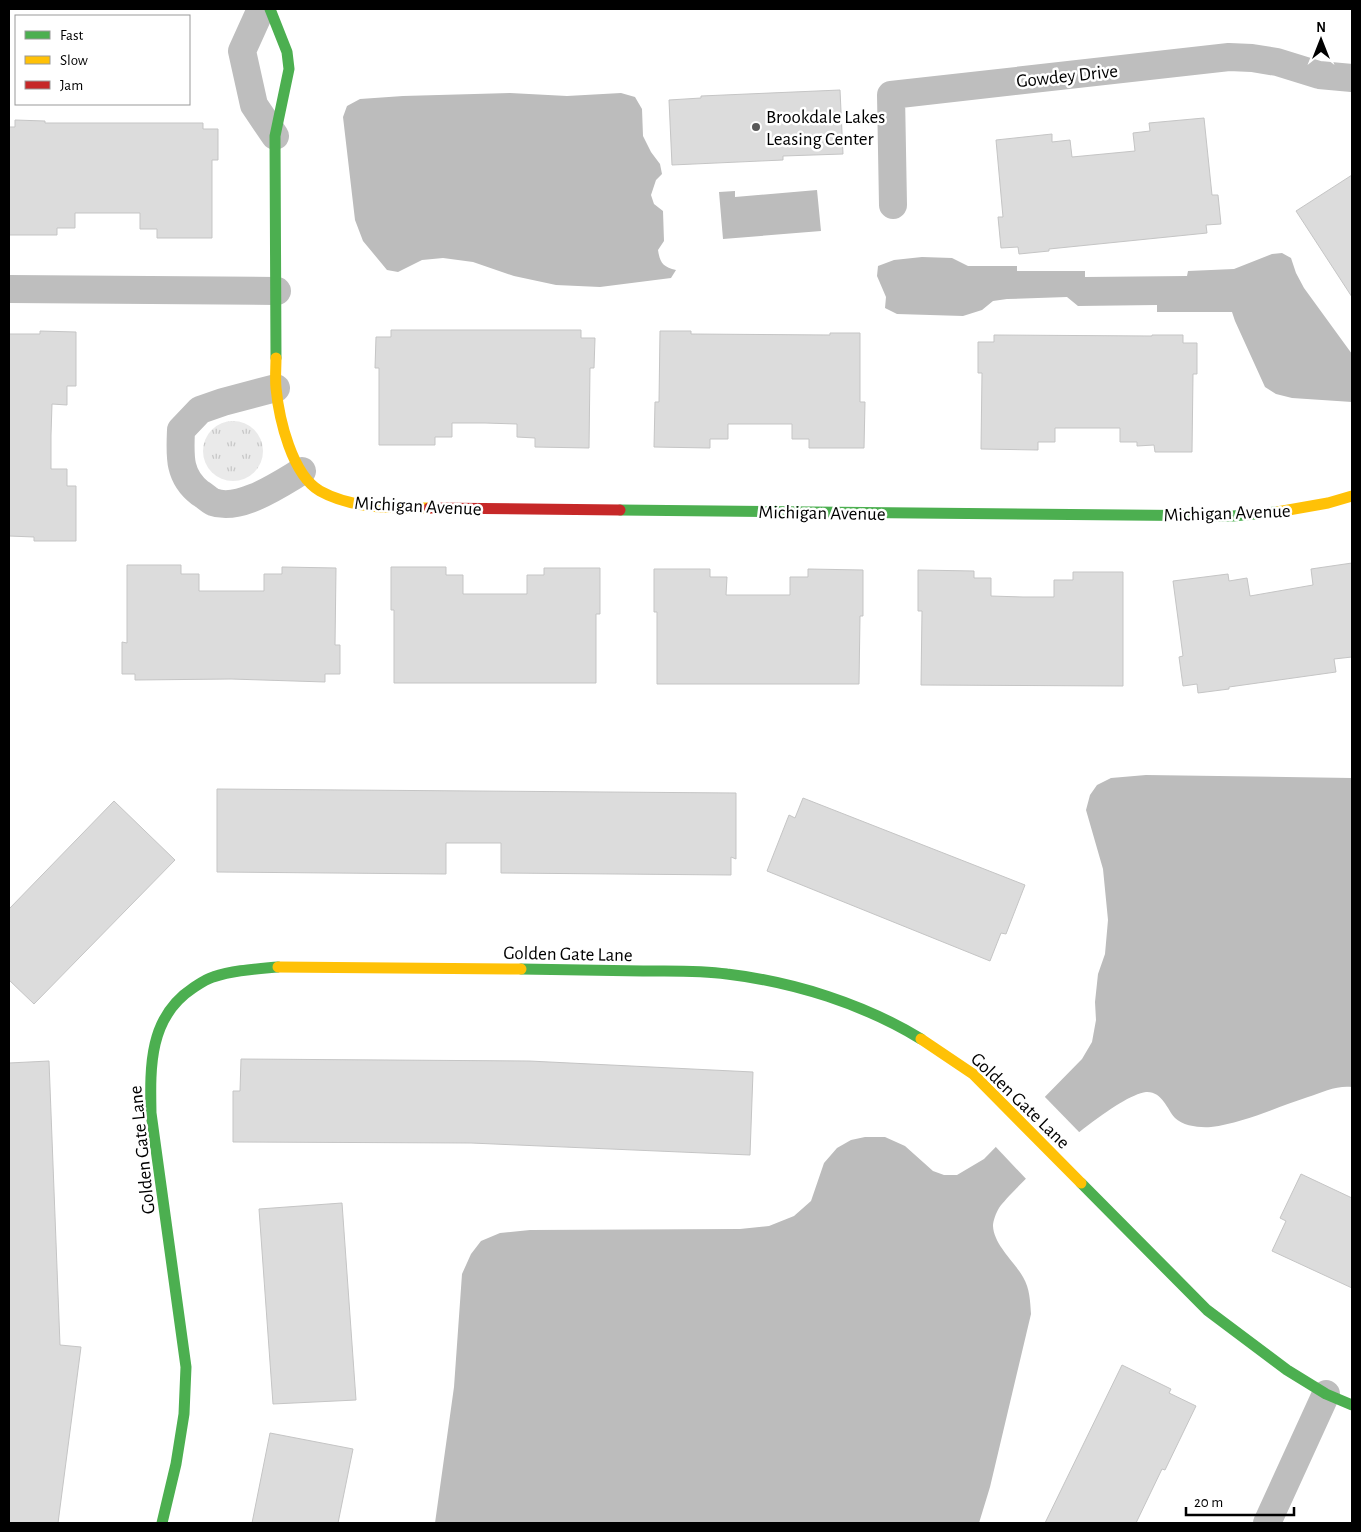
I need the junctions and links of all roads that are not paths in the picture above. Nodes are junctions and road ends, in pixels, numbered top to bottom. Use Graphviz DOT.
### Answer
graph roads {
  1 [pos="261,9"];
  2 [pos="270,9"];
  3 [pos="1352,78"];
  4 [pos="275,136"];
  5 [pos="893,206"];
  6 [pos="9,289"];
  7 [pos="276,291"];
  8 [pos="276,388"];
  9 [pos="302,471"];
  10 [pos="1352,496"];
  11 [pos="1326,1394"];
  12 [pos="1352,1405"];
  13 [pos="162,1523"];
  14 [pos="1267,1523"];
  1 -- 4 [label="street"];
  2 -- 4 [label="street, Michigan Avenue"];
  3 -- 5 [label="street, Gowdey Drive"];
  4 -- 7 [label="street, Michigan Avenue"];
  6 -- 7 [label="street"];
  7 -- 8 [label="street, Michigan Avenue"];
  8 -- 9 [label="street, Michigan Avenue"];
  8 -- 9 [label="street"];
  9 -- 10 [label="street, Michigan Avenue"];
  11 -- 12 [label="street, Golden Gate Lane"];
  11 -- 13 [label="street, Golden Gate Lane"];
  11 -- 14 [label="street"];
}
